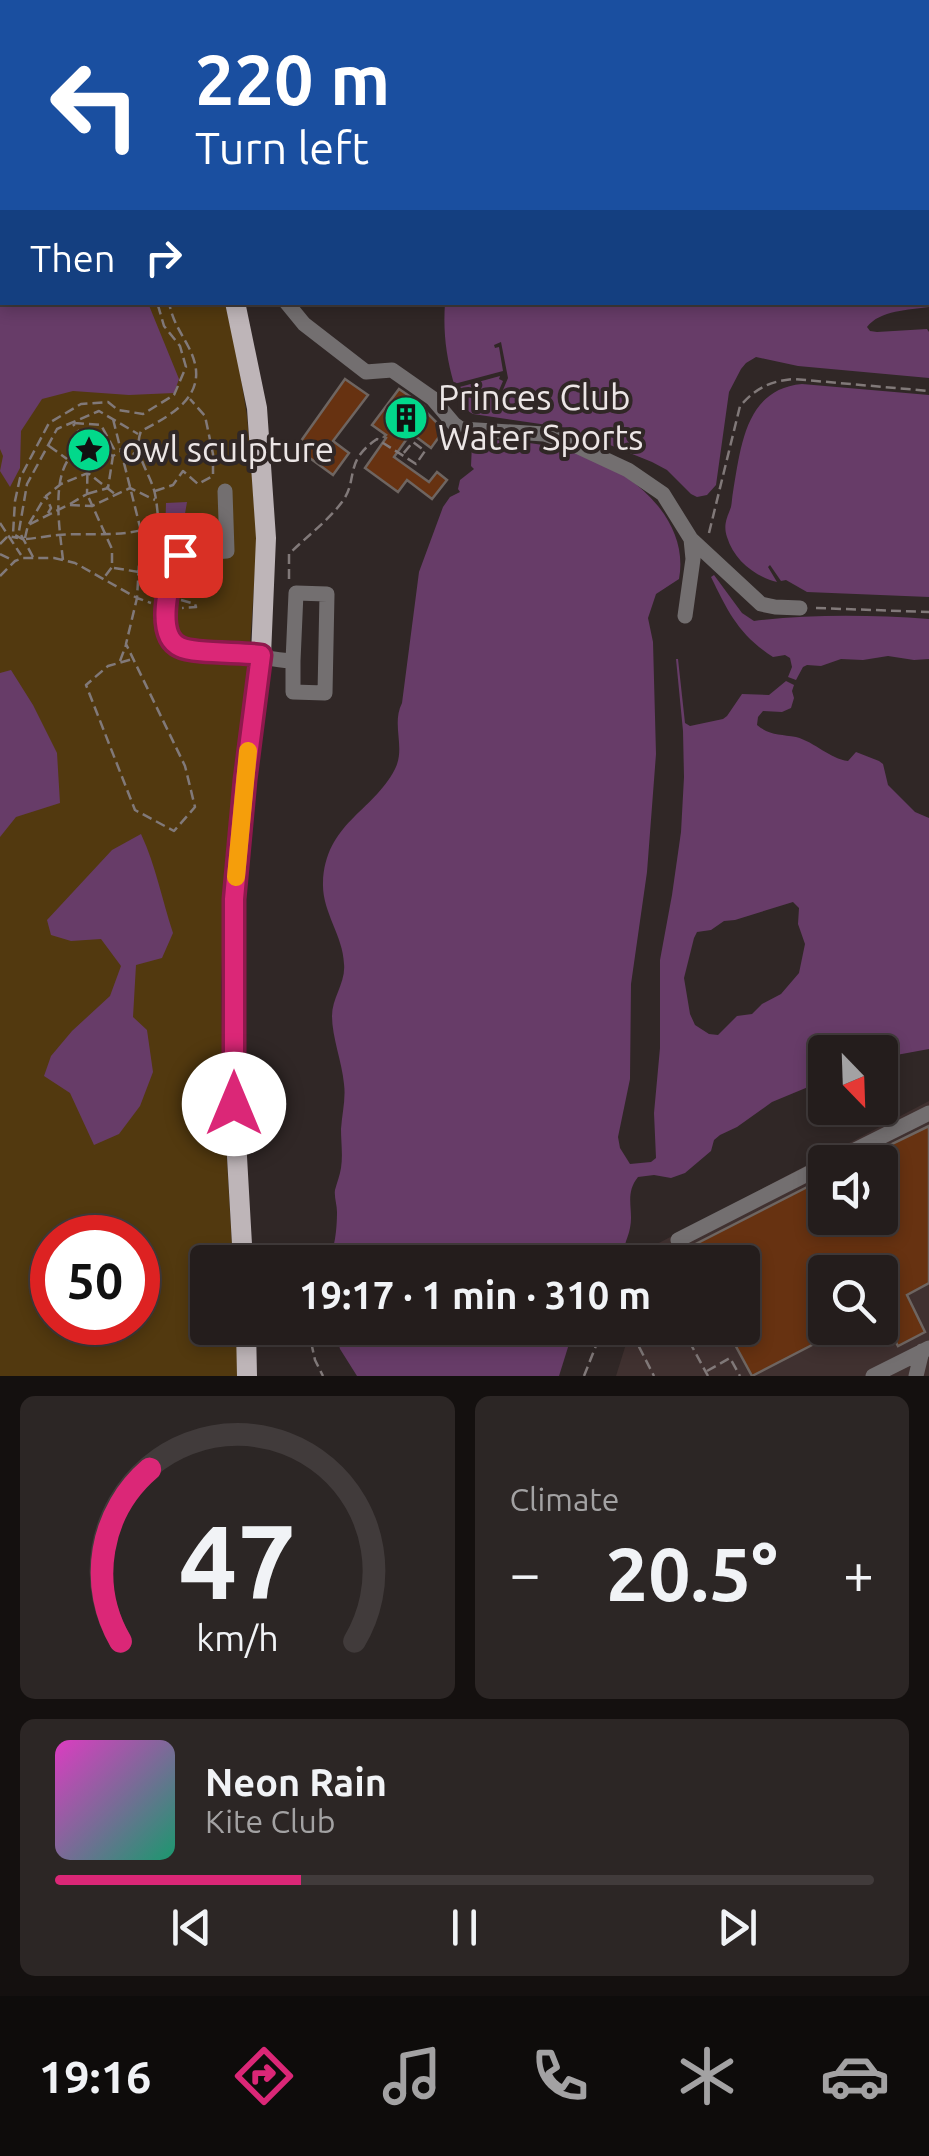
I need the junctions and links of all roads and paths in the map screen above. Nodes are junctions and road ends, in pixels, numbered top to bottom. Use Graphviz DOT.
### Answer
graph roads {
  1 [pos="158,305"];
  2 [pos="169,305"];
  3 [pos="236,305"];
  4 [pos="288,305"];
  5 [pos="929,391"];
  6 [pos="189,398"];
  7 [pos="113,419"];
  8 [pos="72,422"];
  9 [pos="140,434"];
  10 [pos="88,444"];
  11 [pos="48,446"];
  12 [pos="122,453"];
  13 [pos="113,456"];
  14 [pos="140,456"];
  15 [pos="402,456"];
  16 [pos="68,460"];
  17 [pos="88,473"];
  18 [pos="60,484"];
  19 [pos="108,488"];
  20 [pos="130,488"];
  21 [pos="154,491"];
  22 [pos="225,491"];
  23 [pos="87,494"];
  24 [pos="116,495"];
  25 [pos="46,496"];
  26 [pos="156,500"];
  27 [pos="68,505"];
  28 [pos="92,506"];
  29 [pos="58,510"];
  30 [pos="46,516"];
  31 [pos="0,522"];
  32 [pos="157,524"];
  33 [pos="28,525"];
  34 [pos="141,531"];
  35 [pos="162,533"];
  36 [pos="60,535"];
  37 [pos="105,535"];
  38 [pos="8,536"];
  39 [pos="24,540"];
  40 [pos="700,541"];
  41 [pos="0,544"];
  42 [pos="0,554"];
  43 [pos="34,556"];
  44 [pos="176,556"];
  45 [pos="22,558"];
  46 [pos="62,560"];
  47 [pos="15,561"];
  48 [pos="720,566"];
  49 [pos="112,567"];
  50 [pos="138,572"];
  51 [pos="690,574"];
  52 [pos="0,576"];
  53 [pos="104,579"];
  54 [pos="145,584"];
  55 [pos="296,593"];
  56 [pos="137,598"];
  57 [pos="195,604"];
  58 [pos="800,608"];
  59 [pos="172,609"];
  60 [pos="929,612"];
  61 [pos="685,616"];
  62 [pos="126,644"];
  63 [pos="261,655"];
  64 [pos="133,659"];
  65 [pos="293,661"];
  66 [pos="119,663"];
  67 [pos="929,1113"];
  68 [pos="866,1145"];
  69 [pos="808,1174"];
  70 [pos="678,1240"];
  71 [pos="242,1245"];
  72 [pos="246,1345"];
  73 [pos="312,1345"];
  74 [pos="596,1345"];
  75 [pos="638,1345"];
  76 [pos="691,1345"];
  77 [pos="926,1350"];
  78 [pos="707,1374"];
  79 [pos="247,1376"];
  80 [pos="323,1376"];
  81 [pos="584,1376"];
  82 [pos="654,1376"];
  83 [pos="740,1376"];
  84 [pos="873,1376"];
  85 [pos="916,1376"];
  1 -- 39 [label="path"];
  2 -- 6 [label="path"];
  3 -- 63 [label="main road"];
  4 -- 40 [label="lane"];
  5 -- 40 [label="path"];
  6 -- 9 [label="path"];
  6 -- 21 [label="path"];
  7 -- 8 [label="path"];
  7 -- 9 [label="path"];
  7 -- 12 [label="path"];
  8 -- 10 [label="path"];
  8 -- 11 [label="path"];
  8 -- 13 [label="path"];
  9 -- 14 [label="path"];
  10 -- 13 [label="path"];
  10 -- 16 [label="path"];
  10 -- 17 [label="path"];
  11 -- 16 [label="path"];
  11 -- 39 [label="path"];
  12 -- 13 [label="path"];
  12 -- 14 [label="path"];
  12 -- 20 [label="path"];
  13 -- 19 [label="path"];
  14 -- 21 [label="path"];
  15 -- 15 [label="path"];
  15 -- 55 [label="path"];
  16 -- 18 [label="path"];
  17 -- 18 [label="path"];
  17 -- 19 [label="path"];
  17 -- 23 [label="path"];
  18 -- 25 [label="path"];
  18 -- 29 [label="path"];
  19 -- 23 [label="path"];
  19 -- 24 [label="path"];
  20 -- 24 [label="path"];
  20 -- 26 [label="path"];
  20 -- 34 [label="path"];
  21 -- 26 [label="path"];
  22 -- 44 [label="lane"];
  23 -- 27 [label="path"];
  23 -- 28 [label="path"];
  24 -- 28 [label="path"];
  25 -- 30 [label="path"];
  25 -- 33 [label="path"];
  26 -- 32 [label="path"];
  27 -- 28 [label="path"];
  27 -- 29 [label="path"];
  28 -- 37 [label="path"];
  29 -- 30 [label="path"];
  29 -- 36 [label="path"];
  30 -- 33 [label="path"];
  31 -- 38 [label="path"];
  32 -- 34 [label="path"];
  32 -- 35 [label="path"];
  33 -- 39 [label="path"];
  34 -- 37 [label="path"];
  34 -- 50 [label="path"];
  35 -- 44 [label="path"];
  35 -- 54 [label="path"];
  36 -- 37 [label="path"];
  36 -- 39 [label="path"];
  36 -- 46 [label="path"];
  37 -- 49 [label="path"];
  38 -- 39 [label="path"];
  38 -- 41 [label="path"];
  38 -- 45 [label="path"];
  39 -- 43 [label="path"];
  40 -- 48 [label="lane"];
  40 -- 51 [label="lane"];
  42 -- 47 [label="path"];
  43 -- 45 [label="path"];
  43 -- 46 [label="path"];
  44 -- 63 [label="lane"];
  45 -- 47 [label="path"];
  46 -- 53 [label="path"];
  47 -- 52 [label="path"];
  48 -- 51 [label="lane"];
  48 -- 58 [label="lane"];
  49 -- 50 [label="path"];
  49 -- 53 [label="path"];
  50 -- 54 [label="path"];
  50 -- 56 [label="path"];
  51 -- 61 [label="lane"];
  53 -- 56 [label="path"];
  54 -- 56 [label="path"];
  55 -- 65 [label="lane"];
  55 -- 65 [label="lane"];
  56 -- 62 [label="path"];
  57 -- 59 [label="path"];
  58 -- 60 [label="path"];
  62 -- 64 [label="path"];
  62 -- 66 [label="path"];
  63 -- 65 [label="lane"];
  63 -- 71 [label="main road"];
  64 -- 66 [label="path"];
  64 -- 66 [label="path"];
  67 -- 68 [label="lane"];
  69 -- 70 [label="lane"];
  72 -- 79 [label="main road"];
  73 -- 80 [label="path"];
  74 -- 81 [label="path"];
  75 -- 82 [label="path"];
  76 -- 78 [label="path"];
  77 -- 84 [label="lane"];
  77 -- 85 [label="lane"];
  78 -- 83 [label="path"];
}
